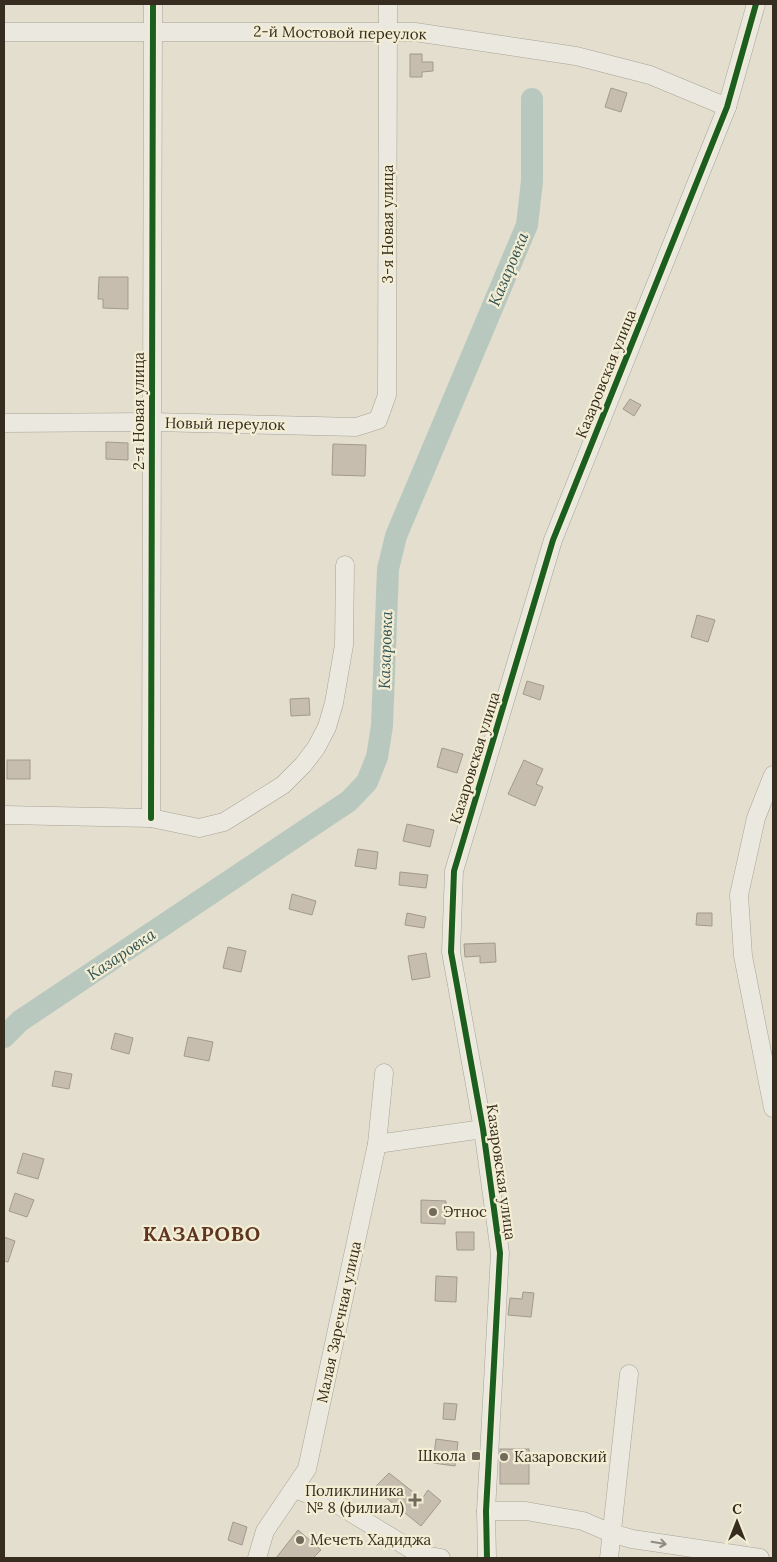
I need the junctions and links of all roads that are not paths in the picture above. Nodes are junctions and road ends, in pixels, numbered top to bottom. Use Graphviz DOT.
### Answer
graph roads {
  1 [pos="153,4"];
  2 [pos="388,4"];
  3 [pos="756,4"];
  4 [pos="4,32"];
  5 [pos="152,32"];
  6 [pos="388,32"];
  7 [pos="727,107"];
  8 [pos="152,422"];
  9 [pos="4,423"];
  10 [pos="356,427"];
  11 [pos="345,565"];
  12 [pos="773,775"];
  13 [pos="4,815"];
  14 [pos="151,818"];
  15 [pos="384,1073"];
  16 [pos="773,1108"];
  17 [pos="484,1129"];
  18 [pos="377,1144"];
  19 [pos="629,1374"];
  20 [pos="295,1489"];
  21 [pos="486,1511"];
  22 [pos="611,1533"];
  23 [pos="418,1556"];
  24 [pos="256,1558"];
  25 [pos="441,1558"];
  26 [pos="487,1558"];
  27 [pos="609,1558"];
  28 [pos="760,1558"];
  1 -- 5 [label="street, 2-я Новая улица"];
  2 -- 6 [label="street, 3-я Новая улица"];
  3 -- 7 [label="street, Казаровская улица"];
  4 -- 5 [label="street, 2-й Мостовой переулок"];
  5 -- 6 [label="street, 2-й Мостовой переулок"];
  5 -- 8 [label="street, 2-я Новая улица"];
  6 -- 7 [label="street, 2-й Мостовой переулок"];
  6 -- 10 [label="street, 3-я Новая улица"];
  7 -- 17 [label="street, Казаровская улица"];
  8 -- 9 [label="street, Новый переулок"];
  8 -- 10 [label="street, Новый переулок"];
  8 -- 14 [label="street, 2-я Новая улица"];
  11 -- 14 [label="street"];
  12 -- 16 [label="street"];
  13 -- 14 [label="street"];
  15 -- 18 [label="street, Малая Заречная улица"];
  17 -- 18 [label="street"];
  17 -- 21 [label="street, Казаровская улица"];
  18 -- 20 [label="street, Малая Заречная улица"];
  19 -- 22 [label="street"];
  20 -- 23 [label="street"];
  20 -- 24 [label="street, Малая Заречная улица"];
  21 -- 22 [label="street"];
  21 -- 26 [label="street, Казаровская улица"];
  22 -- 27 [label="street"];
  22 -- 28 [label="street, one-way"];
  23 -- 25 [label="street"];
}
